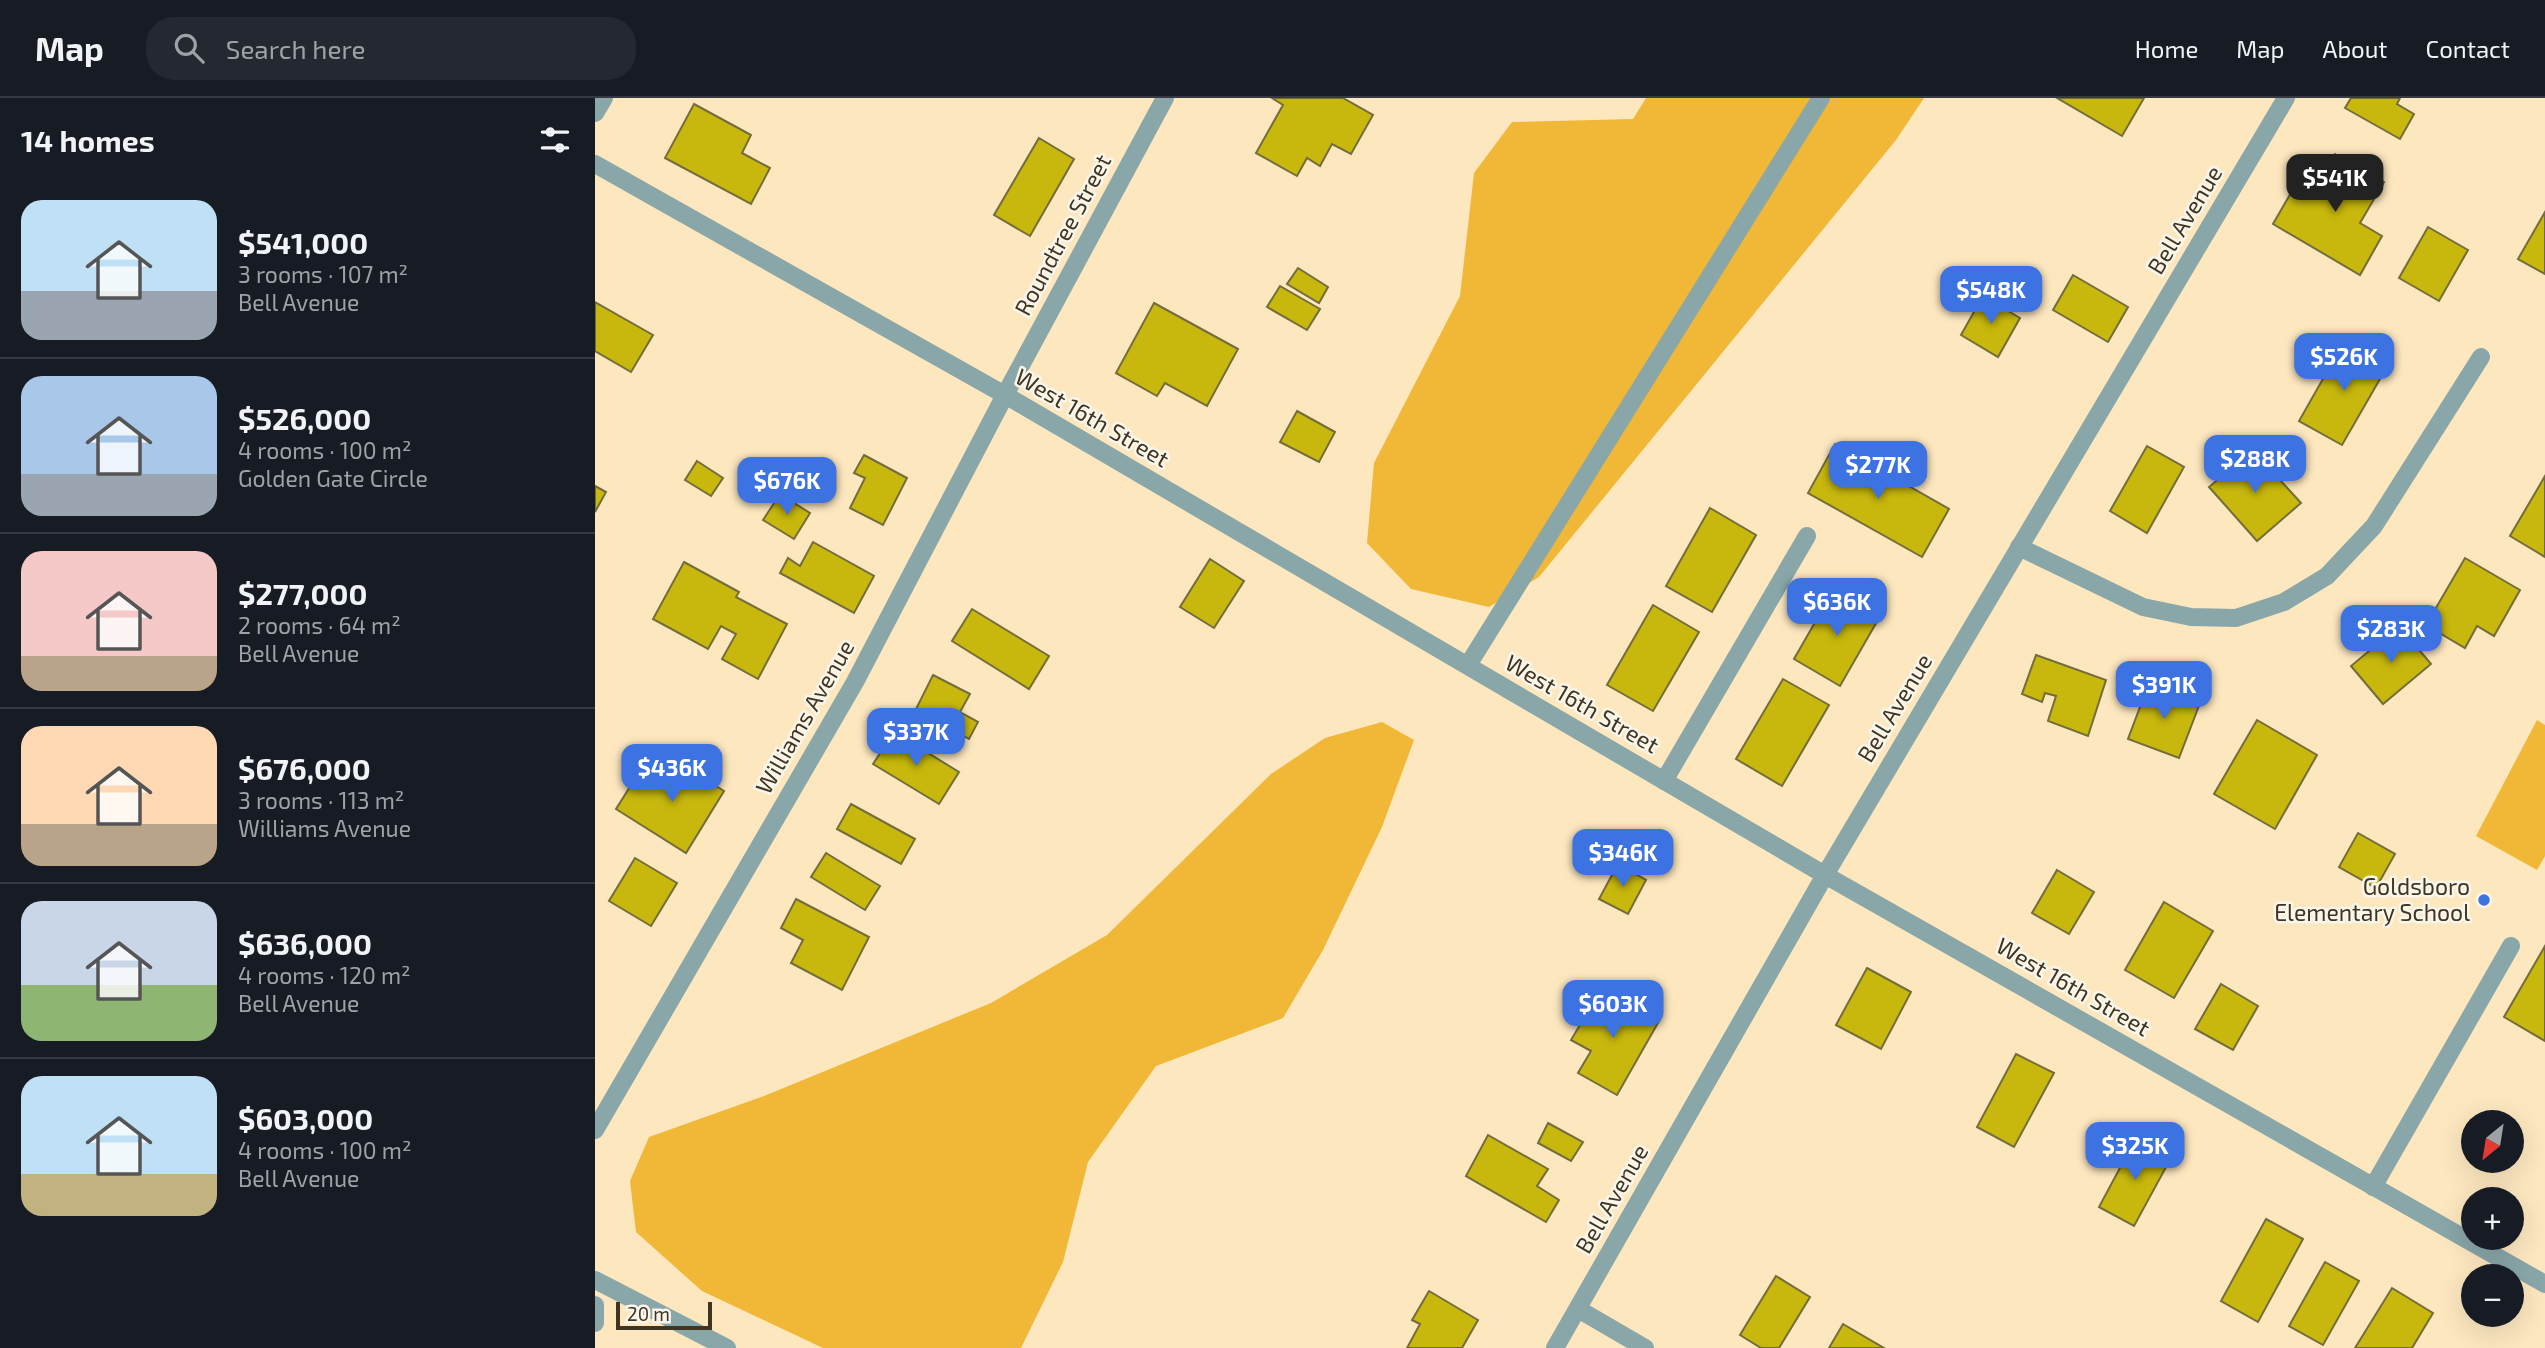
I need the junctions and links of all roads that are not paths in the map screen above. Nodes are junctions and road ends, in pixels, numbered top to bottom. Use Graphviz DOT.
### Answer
graph roads {
  1 [pos="604,98"];
  2 [pos="1165,98"];
  3 [pos="1821,98"];
  4 [pos="2286,98"];
  5 [pos="595,113"];
  6 [pos="595,164"];
  7 [pos="2481,357"];
  8 [pos="1005,395"];
  9 [pos="1807,536"];
  10 [pos="2019,547"];
  11 [pos="1468,665"];
  12 [pos="1664,781"];
  13 [pos="1825,875"];
  14 [pos="2511,946"];
  15 [pos="595,1130"];
  16 [pos="2373,1186"];
  17 [pos="595,1280"];
  18 [pos="2545,1284"];
  19 [pos="595,1305"];
  20 [pos="1578,1309"];
  21 [pos="595,1323"];
  22 [pos="727,1348"];
  23 [pos="1555,1348"];
  24 [pos="1645,1348"];
  1 -- 5 [label="street"];
  2 -- 8 [label="street, Roundtree Street"];
  3 -- 11 [label="street"];
  4 -- 10 [label="street, Bell Avenue"];
  6 -- 8 [label="street, West 16th Street"];
  7 -- 10 [label="street"];
  8 -- 11 [label="street, West 16th Street"];
  8 -- 15 [label="street, Williams Avenue"];
  9 -- 12 [label="street"];
  10 -- 13 [label="street, Bell Avenue"];
  11 -- 12 [label="street, West 16th Street"];
  12 -- 13 [label="street, West 16th Street"];
  13 -- 16 [label="street, West 16th Street"];
  13 -- 20 [label="street, Bell Avenue"];
  14 -- 16 [label="street"];
  16 -- 18 [label="street, West 16th Street"];
  17 -- 22 [label="street"];
  19 -- 21 [label="street"];
  20 -- 23 [label="street, Bell Avenue"];
  20 -- 24 [label="street"];
}
